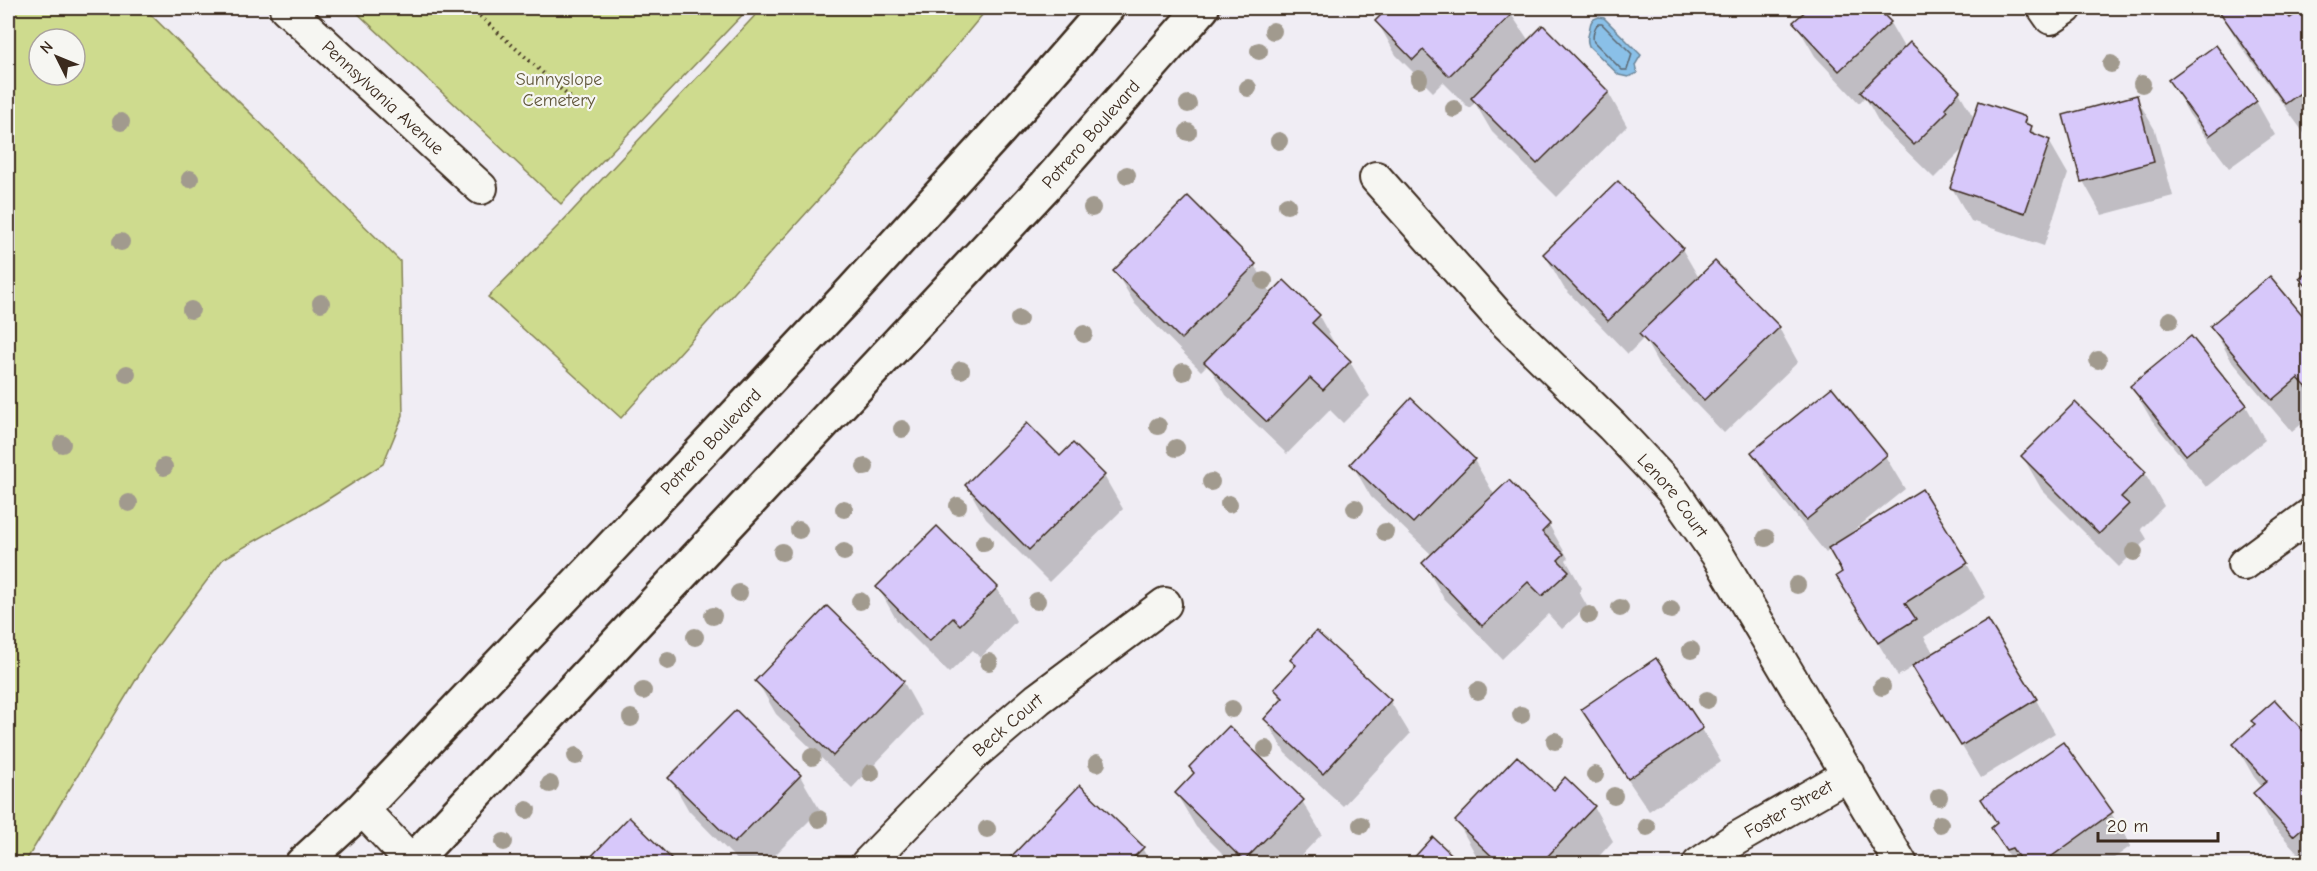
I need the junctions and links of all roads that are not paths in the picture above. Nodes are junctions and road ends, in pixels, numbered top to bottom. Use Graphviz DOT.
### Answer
graph roads {
  1 [pos="286,8"];
  2 [pos="1107,8"];
  3 [pos="1202,8"];
  4 [pos="1376,178"];
  5 [pos="481,188"];
  6 [pos="2310,515"];
  7 [pos="2244,564"];
  8 [pos="1165,604"];
  9 [pos="1849,774"];
  10 [pos="362,809"];
  11 [pos="412,863"];
  12 [pos="302,864"];
  13 [pos="867,864"];
  14 [pos="1699,864"];
  15 [pos="1901,864"];
  1 -- 5 [label="street, Pennsylvania Avenue"];
  2 -- 10 [label="street, Potrero Boulevard"];
  3 -- 11 [label="street, Potrero Boulevard"];
  4 -- 9 [label="street, Lenore Court"];
  6 -- 7 [label="street"];
  8 -- 13 [label="street, Beck Court"];
  9 -- 14 [label="street, Foster Street"];
  9 -- 15 [label="street, Lenore Court"];
  10 -- 11 [label="street"];
  10 -- 12 [label="street, Potrero Boulevard"];
}
